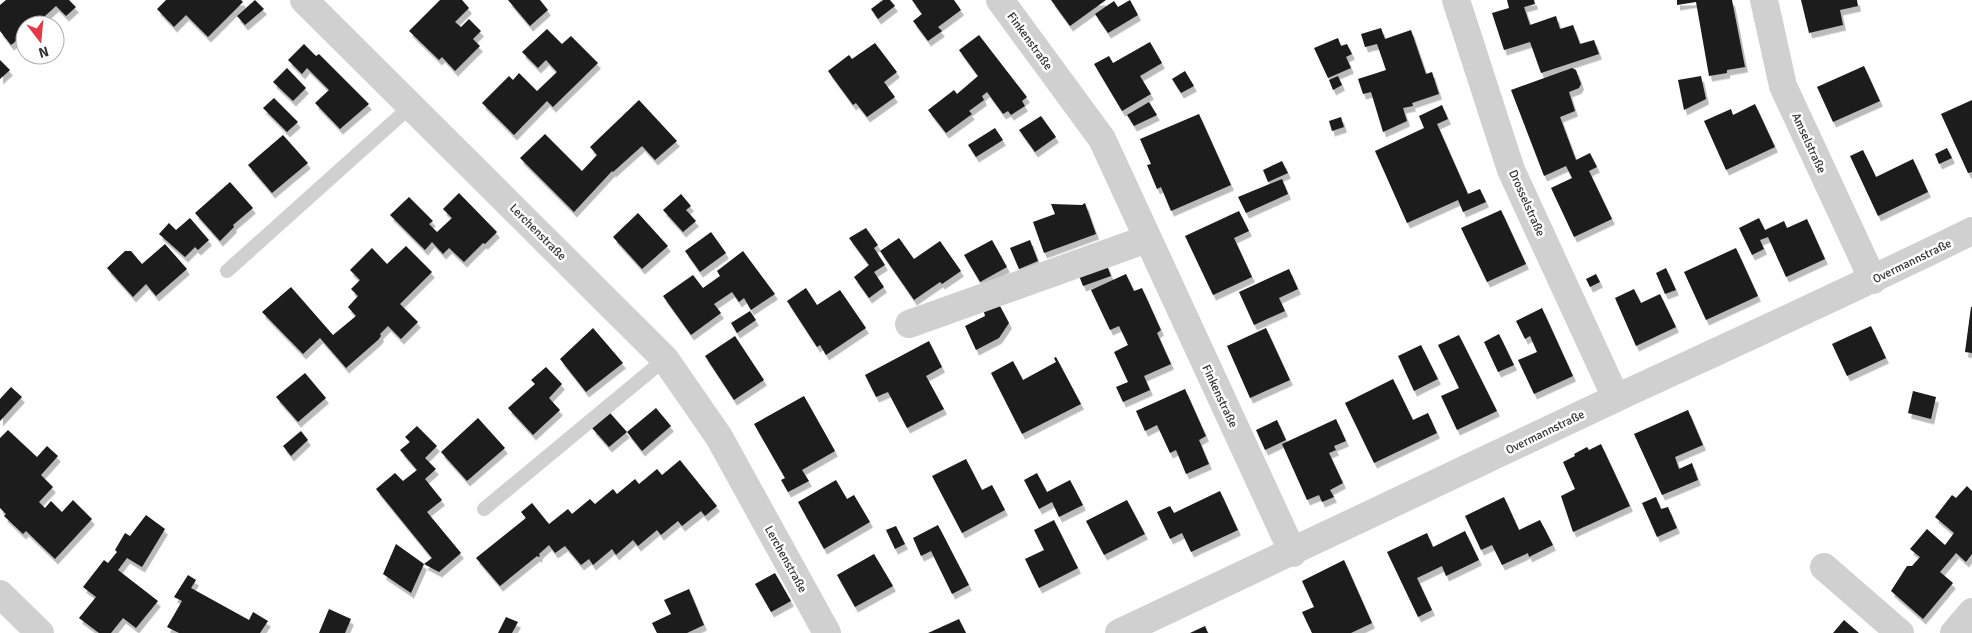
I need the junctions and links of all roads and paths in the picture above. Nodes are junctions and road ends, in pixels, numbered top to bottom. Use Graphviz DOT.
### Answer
graph roads {
  1 [pos="304,0"];
  2 [pos="1000,0"];
  3 [pos="1456,0"];
  4 [pos="1764,0"];
  5 [pos="411,106"];
  6 [pos="1972,231"];
  7 [pos="1148,239"];
  8 [pos="227,271"];
  9 [pos="1873,280"];
  10 [pos="909,324"];
  11 [pos="665,359"];
  12 [pos="1616,398"];
  13 [pos="484,509"];
  14 [pos="1293,552"];
  15 [pos="1824,567"];
  16 [pos="0,594"];
  17 [pos="1972,612"];
  18 [pos="40,633"];
  19 [pos="827,633"];
  20 [pos="1119,633"];
  21 [pos="1900,633"];
  22 [pos="1954,633"];
  1 -- 5 [label="street, Lerchenstraße"];
  2 -- 7 [label="street, Finkenstraße"];
  3 -- 12 [label="street, Drosselstraße"];
  4 -- 9 [label="street, Amselstraße"];
  5 -- 8 [label="lane"];
  5 -- 11 [label="street, Lerchenstraße"];
  6 -- 9 [label="street, Overmannstraße"];
  7 -- 10 [label="street"];
  7 -- 14 [label="street, Finkenstraße"];
  9 -- 12 [label="street, Overmannstraße"];
  11 -- 13 [label="lane"];
  11 -- 19 [label="street, Lerchenstraße"];
  12 -- 14 [label="street, Overmannstraße"];
  14 -- 20 [label="street, Overmannstraße"];
  15 -- 21 [label="street"];
  16 -- 18 [label="street"];
  17 -- 22 [label="street"];
}
